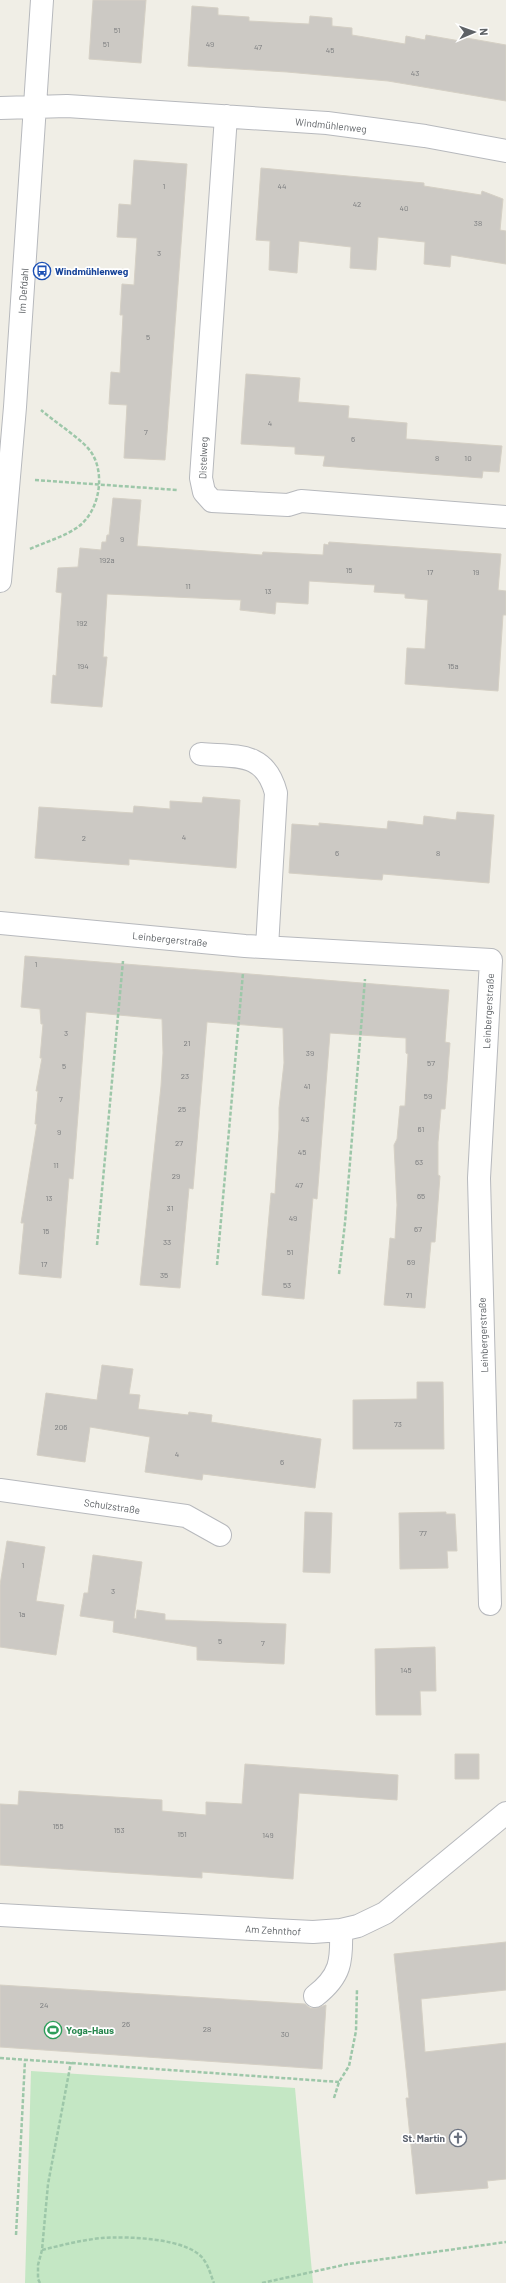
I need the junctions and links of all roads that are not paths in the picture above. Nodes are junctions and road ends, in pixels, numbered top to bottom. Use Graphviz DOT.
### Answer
graph roads {
  1 [pos="42,0"];
  2 [pos="35,107"];
  3 [pos="0,108"];
  4 [pos="226,116"];
  5 [pos="506,151"];
  6 [pos="4,483"];
  7 [pos="506,517"];
  8 [pos="0,581"];
  9 [pos="201,754"];
  10 [pos="0,923"];
  11 [pos="267,947"];
  12 [pos="0,1490"];
  13 [pos="497,1529"];
  14 [pos="220,1536"];
  15 [pos="490,1604"];
  16 [pos="506,1812"];
  17 [pos="0,1915"];
  18 [pos="341,1930"];
  19 [pos="315,1996"];
  1 -- 2 [label="street, Im Defdahl"];
  2 -- 3 [label="street, Windmühlenweg"];
  2 -- 4 [label="street, Windmühlenweg"];
  2 -- 6 [label="street, Im Defdahl"];
  4 -- 5 [label="street, Windmühlenweg"];
  4 -- 7 [label="street, Distelweg"];
  6 -- 8 [label="street, Im Defdahl"];
  9 -- 11 [label="street"];
  10 -- 11 [label="street, Leinbergerstraße"];
  11 -- 13 [label="street, Leinbergerstraße"];
  12 -- 14 [label="street, Schulzstraße"];
  13 -- 15 [label="street, Leinbergerstraße"];
  16 -- 18 [label="street, Am Zehnthof"];
  17 -- 18 [label="street, Am Zehnthof"];
  18 -- 19 [label="street"];
}
